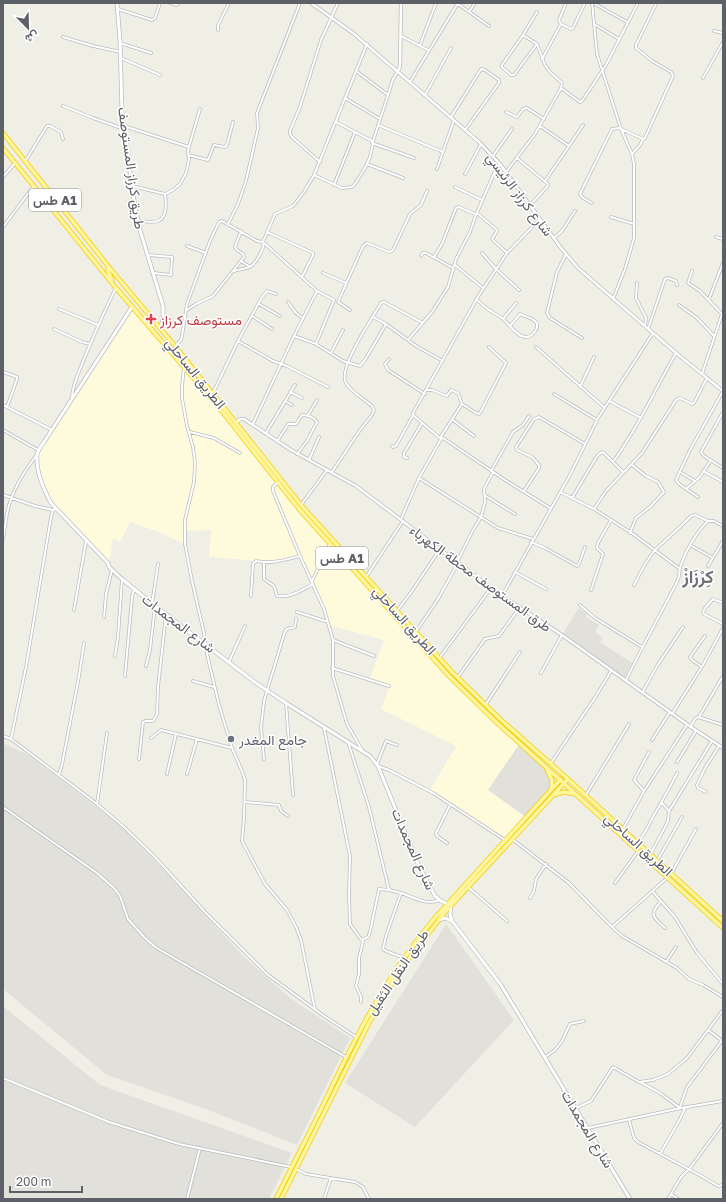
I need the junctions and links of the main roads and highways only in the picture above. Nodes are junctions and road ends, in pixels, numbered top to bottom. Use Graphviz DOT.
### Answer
graph roads {
  1 [pos="117,3"];
  2 [pos="3,133"];
  3 [pos="3,148"];
  4 [pos="108,266"];
  5 [pos="113,284"];
  6 [pos="132,307"];
  7 [pos="160,328"];
  8 [pos="235,425"];
  9 [pos="546,767"];
  10 [pos="564,775"];
  11 [pos="568,779"];
  12 [pos="561,780"];
  13 [pos="564,783"];
  14 [pos="551,794"];
  15 [pos="576,794"];
  16 [pos="449,905"];
  17 [pos="439,920"];
  18 [pos="452,921"];
  19 [pos="723,921"];
  20 [pos="723,928"];
  21 [pos="313,1129"];
  22 [pos="294,1168"];
  23 [pos="276,1199"];
  24 [pos="281,1199"];
  25 [pos="630,1199"];
  1 -- 7 [label="main road, طريق كرزاز المستوصف"];
  2 -- 4 [label="highway, الطريق الساحلي / طس A1"];
  3 -- 5 [label="highway, الطريق الساحلي / طس A1"];
  4 -- 5 [label="highway, الطريق الساحلي / طس A1"];
  4 -- 7 [label="highway, الطريق الساحلي / طس A1"];
  5 -- 6 [label="highway, الطريق الساحلي / طس A1"];
  6 -- 8 [label="highway, الطريق الساحلي / طس A1"];
  6 -- 16 [label="main road, شارع المجمدات"];
  7 -- 8 [label="highway, الطريق الساحلي / طس A1"];
  8 -- 9 [label="highway, الطريق الساحلي / طس A1"];
  8 -- 10 [label="highway, الطريق الساحلي / طس A1"];
  9 -- 12 [label="highway, الطريق الساحلي / طس A1"];
  9 -- 14 [label="highway"];
  10 -- 11 [label="highway, الطريق الساحلي / طس A1"];
  10 -- 12 [label="highway, طريق النقل الثقيل"];
  11 -- 13 [label="highway, طريق النقل الثقيل"];
  11 -- 19 [label="highway, الطريق الساحلي / طس A1"];
  12 -- 13 [label="highway, الطريق الساحلي / طس A1"];
  12 -- 14 [label="highway, طريق النقل الثقيل"];
  13 -- 14 [label="highway, طريق النقل الثقيل"];
  13 -- 15 [label="highway, الطريق الساحلي / طس A1"];
  14 -- 15 [label="highway"];
  14 -- 16 [label="highway, طريق النقل الثقيل"];
  14 -- 16 [label="highway, طريق النقل الثقيل"];
  15 -- 20 [label="highway, الطريق الساحلي / طس A1"];
  16 -- 17 [label="highway, طريق النقل الثقيل"];
  16 -- 18 [label="main road"];
  16 -- 21 [label="highway, طريق النقل الثقيل"];
  17 -- 18 [label="main road"];
  17 -- 21 [label="highway, طريق النقل الثقيل"];
  18 -- 25 [label="main road, شارع المجمدات"];
  21 -- 22 [label="highway, طريق النقل الثقيل"];
  22 -- 23 [label="highway, طريق النقل الثقيل"];
  22 -- 24 [label="highway, طريق النقل الثقيل"];
}
